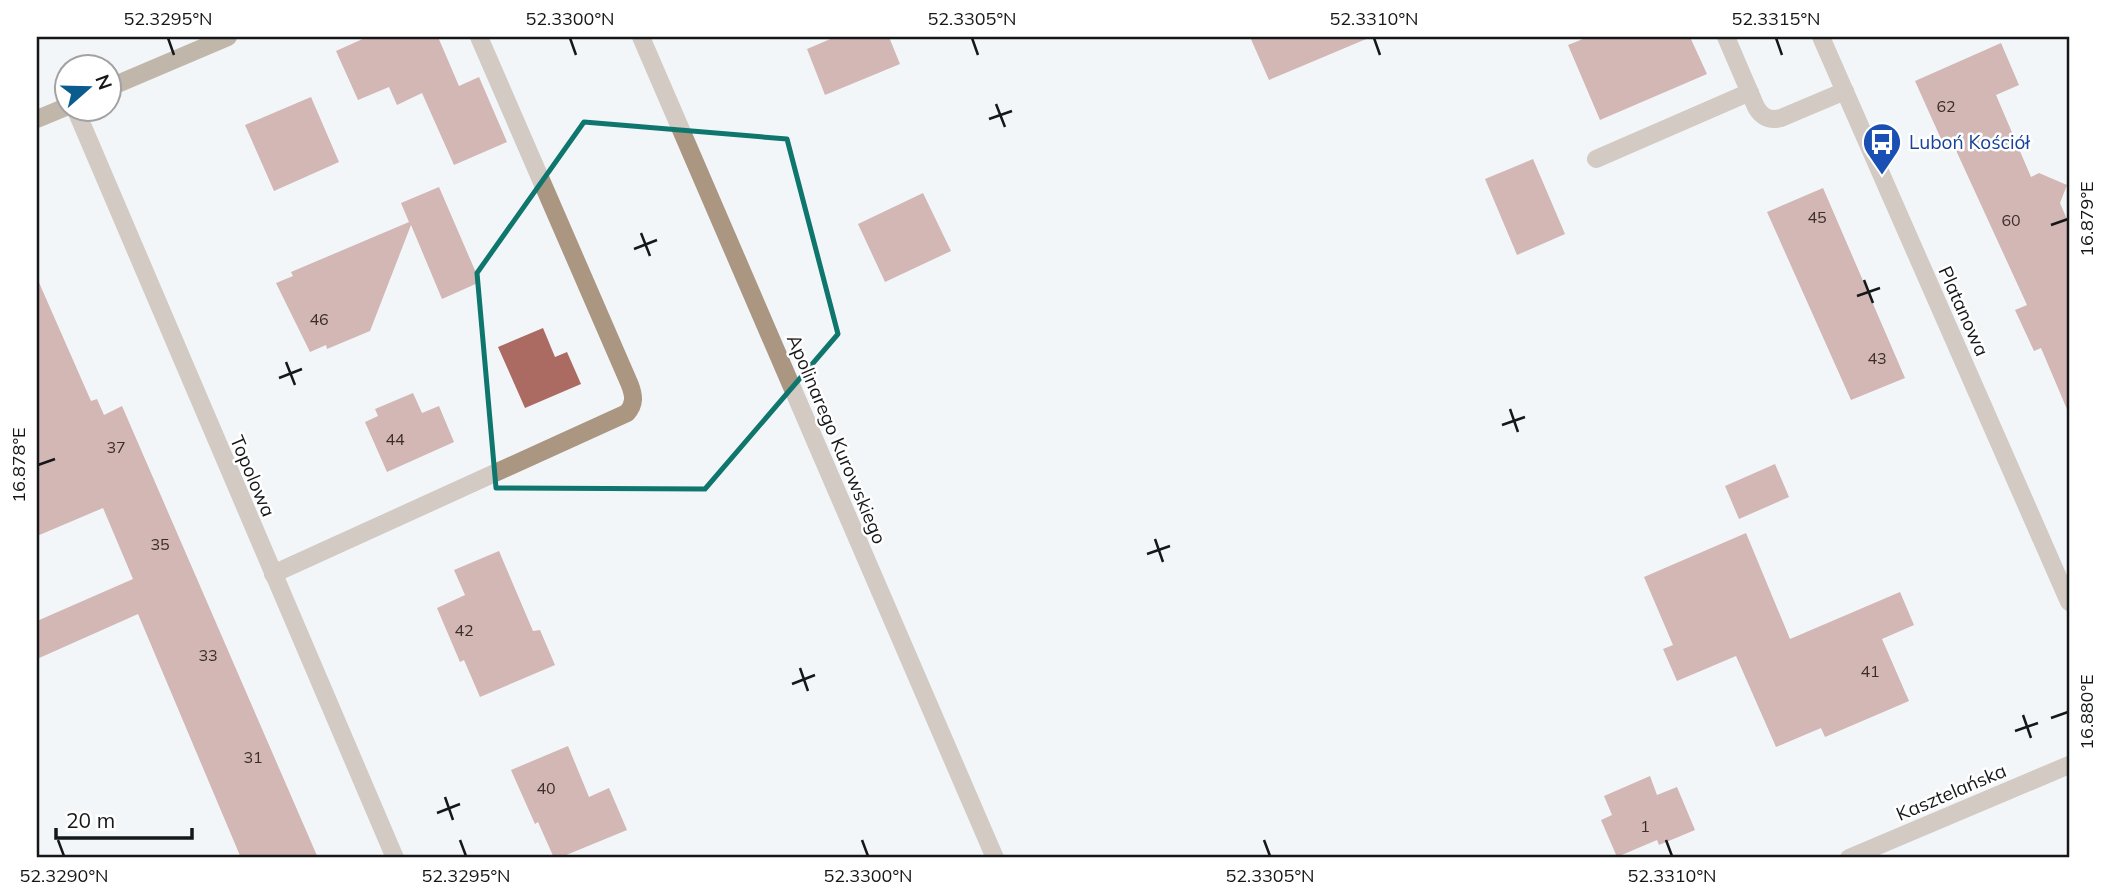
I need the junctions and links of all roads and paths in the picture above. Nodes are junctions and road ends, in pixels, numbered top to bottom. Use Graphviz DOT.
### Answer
graph roads {
  1 [pos="228,37"];
  2 [pos="479,37"];
  3 [pos="642,37"];
  4 [pos="1726,37"];
  5 [pos="1821,37"];
  6 [pos="122,82"];
  7 [pos="1844,91"];
  8 [pos="1750,92"];
  9 [pos="81,122"];
  10 [pos="1596,159"];
  11 [pos="273,574"];
  12 [pos="2069,602"];
  13 [pos="2069,765"];
  14 [pos="395,858"];
  15 [pos="995,858"];
  16 [pos="1849,858"];
  1 -- 6 [label="street"];
  2 -- 11 [label="street"];
  3 -- 15 [label="street, Apolinarego Kurowskiego"];
  4 -- 8 [label="street"];
  5 -- 7 [label="street, Platanowa"];
  7 -- 8 [label="street"];
  7 -- 12 [label="street, Platanowa"];
  8 -- 10 [label="street"];
  9 -- 11 [label="street, Topolowa"];
  11 -- 14 [label="street, Topolowa"];
  13 -- 16 [label="street, Kasztelańska"];
}
